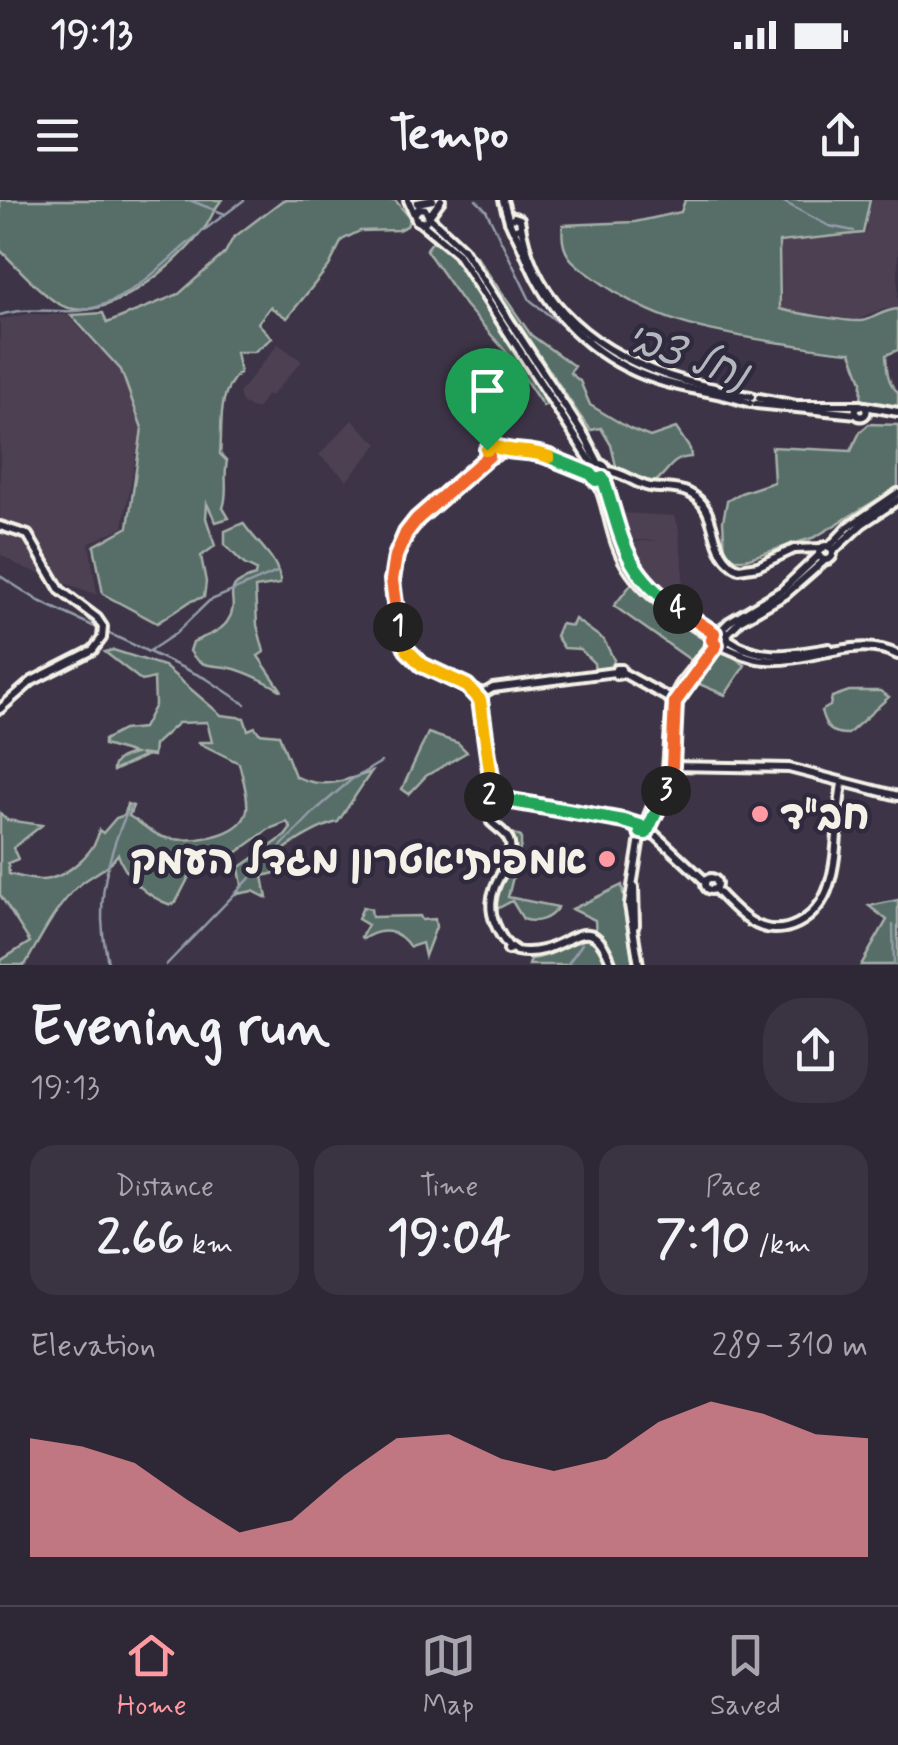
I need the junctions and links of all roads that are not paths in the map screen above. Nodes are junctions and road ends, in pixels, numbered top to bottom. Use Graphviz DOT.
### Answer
graph roads {
  1 [pos="436,200"];
  2 [pos="505,200"];
  3 [pos="417,204"];
  4 [pos="414,214"];
  5 [pos="430,216"];
  6 [pos="422,223"];
  7 [pos="898,414"];
  8 [pos="598,472"];
  9 [pos="898,496"];
  10 [pos="0,526"];
  11 [pos="798,548"];
  12 [pos="808,551"];
  13 [pos="824,553"];
  14 [pos="810,565"];
  15 [pos="719,639"];
  16 [pos="898,653"];
  17 [pos="480,695"];
  18 [pos="673,701"];
  19 [pos="0,710"];
  20 [pos="670,766"];
  21 [pos="842,784"];
  22 [pos="494,796"];
  23 [pos="898,796"];
  24 [pos="629,822"];
  25 [pos="645,832"];
  26 [pos="612,965"];
  27 [pos="641,965"];
  1 -- 3 [label="street"];
  1 -- 5 [label="street"];
  2 -- 7 [label="street"];
  3 -- 4 [label="street"];
  3 -- 4 [label="street"];
  3 -- 5 [label="street"];
  4 -- 6 [label="street"];
  5 -- 6 [label="street"];
  5 -- 8 [label="street"];
  6 -- 8 [label="street"];
  8 -- 11 [label="street"];
  8 -- 15 [label="street"];
  8 -- 17 [label="street"];
  9 -- 13 [label="street"];
  10 -- 19 [label="street"];
  11 -- 12 [label="street"];
  11 -- 13 [label="street"];
  12 -- 13 [label="street"];
  12 -- 14 [label="street"];
  13 -- 14 [label="street"];
  13 -- 15 [label="street"];
  14 -- 15 [label="street"];
  15 -- 16 [label="street"];
  15 -- 16 [label="street"];
  15 -- 18 [label="street"];
  17 -- 18 [label="street"];
  17 -- 22 [label="street"];
  18 -- 20 [label="street"];
  20 -- 21 [label="street"];
  20 -- 25 [label="street"];
  21 -- 23 [label="street"];
  21 -- 25 [label="street"];
  22 -- 24 [label="street"];
  22 -- 26 [label="street"];
  24 -- 25 [label="street"];
  24 -- 25 [label="street"];
  25 -- 27 [label="street"];
}
